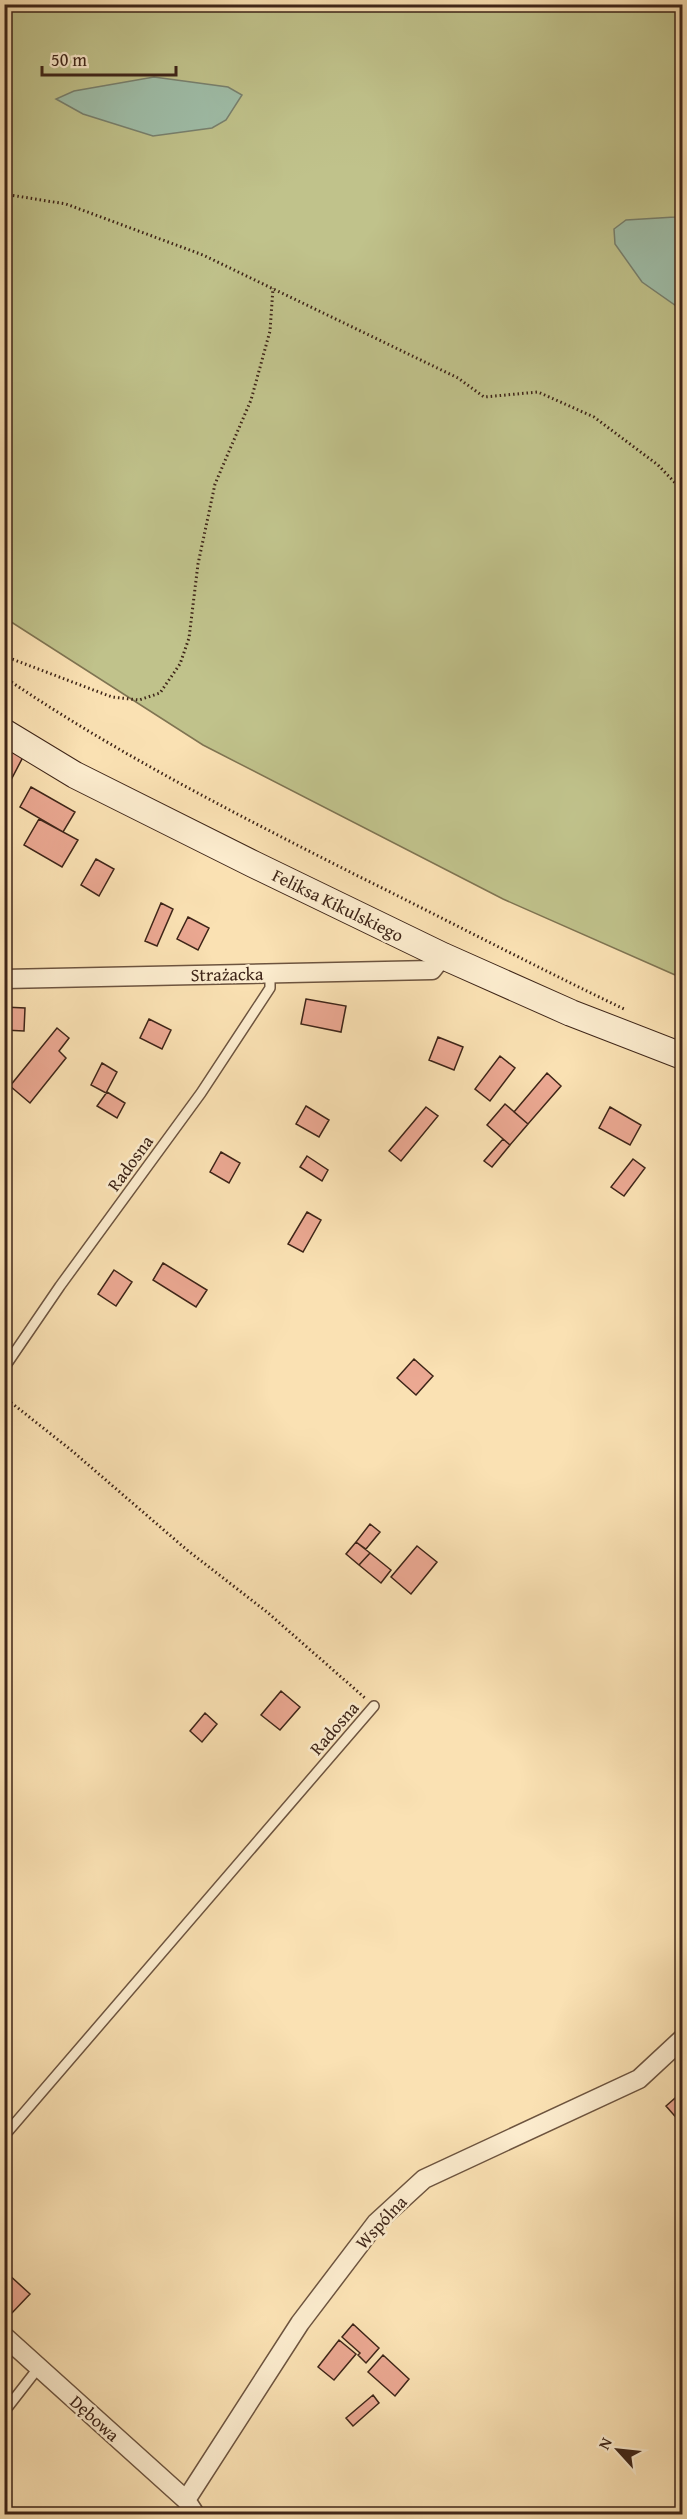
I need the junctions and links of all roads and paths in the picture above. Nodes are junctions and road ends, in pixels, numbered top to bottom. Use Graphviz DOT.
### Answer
graph roads {
  1 [pos="4,194"];
  2 [pos="273,288"];
  3 [pos="682,490"];
  4 [pos="4,656"];
  5 [pos="4,677"];
  6 [pos="4,732"];
  7 [pos="443,956"];
  8 [pos="270,973"];
  9 [pos="4,978"];
  10 [pos="633,1012"];
  11 [pos="682,1056"];
  12 [pos="4,1368"];
  13 [pos="4,1397"];
  14 [pos="374,1706"];
  15 [pos="682,2039"];
  16 [pos="4,2136"];
  17 [pos="4,2336"];
  18 [pos="39,2367"];
  19 [pos="4,2412"];
  20 [pos="190,2507"];
  1 -- 2 [label="path"];
  2 -- 3 [label="path"];
  2 -- 4 [label="path"];
  5 -- 10 [label="path"];
  6 -- 7 [label="main road, Feliksa Kikulskiego"];
  7 -- 8 [label="street, Strażacka"];
  7 -- 11 [label="main road, Feliksa Kikulskiego"];
  8 -- 9 [label="street, Strażacka"];
  8 -- 12 [label="lane, Radosna"];
  13 -- 14 [label="path, Radosna"];
  14 -- 16 [label="lane, Radosna"];
  15 -- 20 [label="street, Wspólna"];
  17 -- 18 [label="street, Dębowa"];
  18 -- 19 [label="lane"];
  18 -- 20 [label="street, Dębowa"];
}
